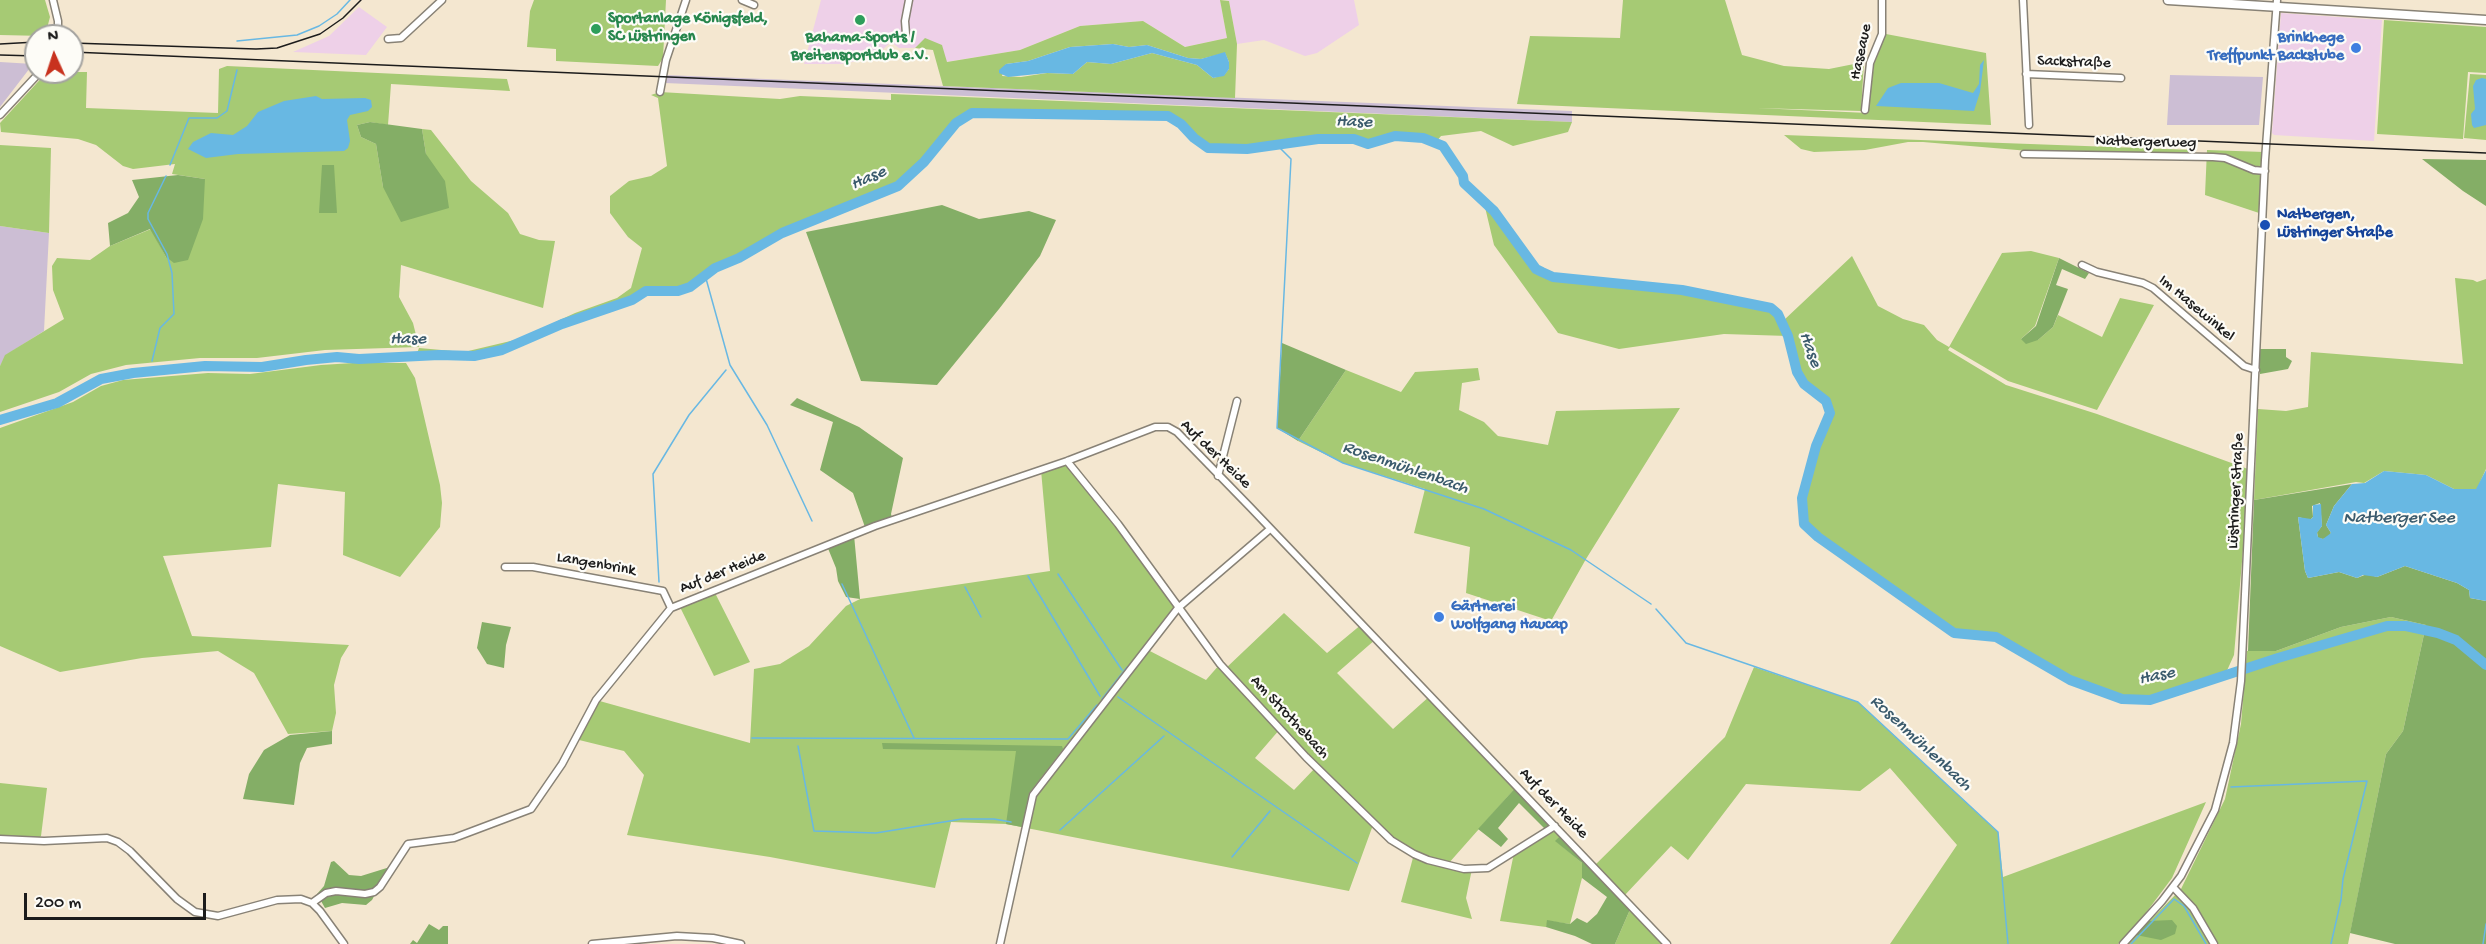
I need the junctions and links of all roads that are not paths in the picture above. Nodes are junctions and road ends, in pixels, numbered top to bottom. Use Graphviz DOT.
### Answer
graph roads {
  1 [pos="53,0"];
  2 [pos="442,0"];
  3 [pos="686,0"];
  4 [pos="742,0"];
  5 [pos="909,0"];
  6 [pos="1882,0"];
  7 [pos="2022,0"];
  8 [pos="2168,0"];
  9 [pos="2276,3"];
  10 [pos="754,5"];
  11 [pos="2486,20"];
  12 [pos="58,24"];
  13 [pos="906,34"];
  14 [pos="388,39"];
  15 [pos="2026,74"];
  16 [pos="2121,78"];
  17 [pos="29,84"];
  18 [pos="660,92"];
  19 [pos="1865,110"];
  20 [pos="0,115"];
  21 [pos="2029,125"];
  22 [pos="2024,154"];
  23 [pos="2265,171"];
  24 [pos="2082,265"];
  25 [pos="2256,369"];
  26 [pos="1237,400"];
  27 [pos="1067,461"];
  28 [pos="1218,476"];
  29 [pos="1270,529"];
  30 [pos="505,567"];
  31 [pos="671,608"];
  32 [pos="1178,608"];
  33 [pos="1555,826"];
  34 [pos="0,839"];
  35 [pos="2173,886"];
  36 [pos="312,903"];
  37 [pos="344,944"];
  38 [pos="592,944"];
  39 [pos="741,944"];
  40 [pos="1000,944"];
  41 [pos="1667,944"];
  42 [pos="2122,944"];
  43 [pos="2214,944"];
  1 -- 12 [label="street"];
  2 -- 14 [label="street"];
  3 -- 18 [label="street"];
  4 -- 10 [label="street"];
  5 -- 13 [label="street"];
  6 -- 19 [label="street, Haseaue"];
  7 -- 15 [label="street, Sackstraße"];
  8 -- 9 [label="main road"];
  9 -- 11 [label="main road"];
  9 -- 23 [label="street, Lüstringer Straße"];
  15 -- 16 [label="street, Sackstraße"];
  15 -- 21 [label="street, Sackstraße"];
  17 -- 20 [label="street"];
  22 -- 23 [label="street, Natbergerweg"];
  23 -- 25 [label="street, Lüstringer Straße"];
  24 -- 25 [label="street, Im Hasewinkel"];
  25 -- 35 [label="street, Lüstringer Straße"];
  26 -- 28 [label="street"];
  27 -- 28 [label="street, Auf der Heide"];
  27 -- 31 [label="street, Auf der Heide"];
  27 -- 32 [label="street, Am Strothebach"];
  28 -- 29 [label="street, Auf der Heide"];
  29 -- 32 [label="street"];
  29 -- 33 [label="street, Auf der Heide"];
  30 -- 31 [label="street, Langenbrink"];
  31 -- 36 [label="street, Auf der Heide"];
  32 -- 33 [label="street, Am Strothebach"];
  32 -- 40 [label="street"];
  33 -- 41 [label="street, Auf der Heide"];
  34 -- 36 [label="street"];
  35 -- 42 [label="street, Lüstringer Straße"];
  35 -- 43 [label="street"];
  36 -- 37 [label="street"];
  38 -- 39 [label="street"];
}
